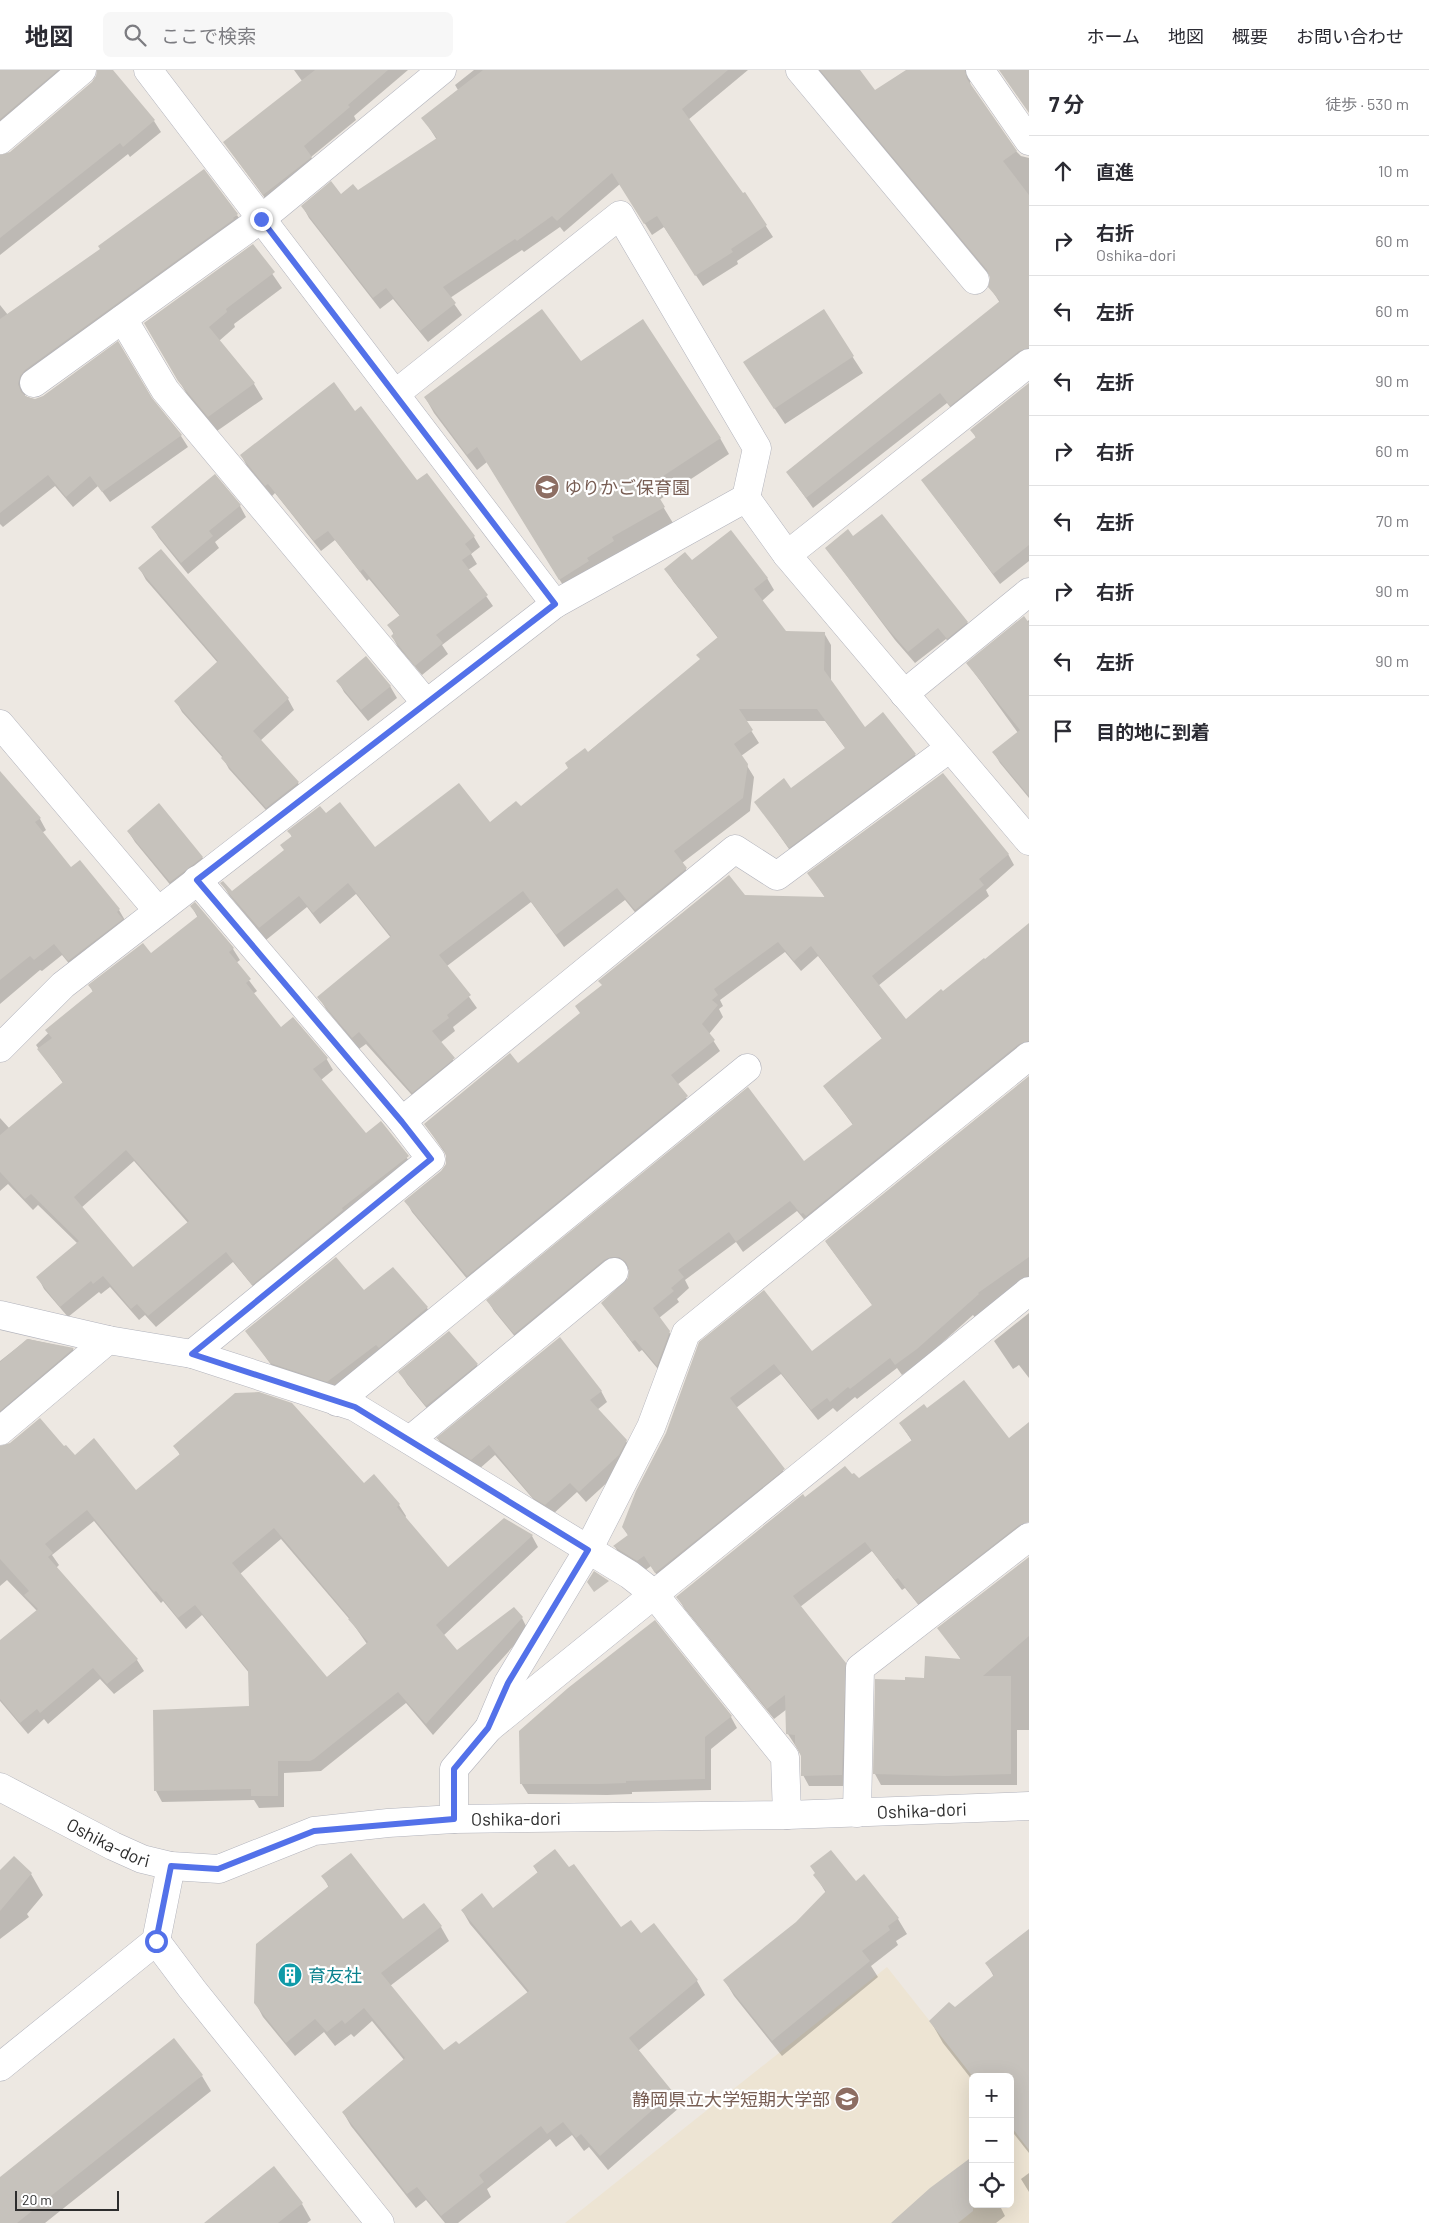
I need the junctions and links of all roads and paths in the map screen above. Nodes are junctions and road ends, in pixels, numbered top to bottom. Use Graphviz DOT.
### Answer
graph roads {
  1 [pos="82,70"];
  2 [pos="442,70"];
  3 [pos="800,70"];
  4 [pos="980,70"];
  5 [pos="151,71"];
  6 [pos="0,140"];
  7 [pos="1029,141"];
  8 [pos="261,219"];
  9 [pos="974,280"];
  10 [pos="122,319"];
  11 [pos="1029,363"];
  12 [pos="34,383"];
  13 [pos="395,394"];
  14 [pos="746,498"];
  15 [pos="787,555"];
  16 [pos="1029,592"];
  17 [pos="555,604"];
  18 [pos="904,694"];
  19 [pos="426,703"];
  20 [pos="4,737"];
  21 [pos="950,748"];
  22 [pos="1028,838"];
  23 [pos="197,880"];
  24 [pos="158,911"];
  25 [pos="0,1048"];
  26 [pos="1029,1056"];
  27 [pos="747,1068"];
  28 [pos="402,1122"];
  29 [pos="614,1272"];
  30 [pos="1029,1291"];
  31 [pos="0,1315"];
  32 [pos="108,1340"];
  33 [pos="192,1354"];
  34 [pos="337,1402"];
  35 [pos="0,1431"];
  36 [pos="410,1440"];
  37 [pos="1029,1537"];
  38 [pos="588,1550"];
  39 [pos="653,1593"];
  40 [pos="488,1728"];
  41 [pos="0,1788"];
  42 [pos="1029,1806"];
  43 [pos="857,1813"];
  44 [pos="787,1815"];
  45 [pos="454,1819"];
  46 [pos="171,1866"];
  47 [pos="156,1941"];
  48 [pos="0,2066"];
  49 [pos="380,2223"];
  1 -- 6 [label="street"];
  2 -- 8 [label="street"];
  3 -- 9 [label="street"];
  4 -- 7 [label="street"];
  5 -- 8 [label="street"];
  8 -- 10 [label="street"];
  8 -- 13 [label="street"];
  10 -- 12 [label="street"];
  10 -- 19 [label="street"];
  11 -- 15 [label="street"];
  13 -- 14 [label="street"];
  13 -- 17 [label="street"];
  14 -- 15 [label="street"];
  14 -- 17 [label="street"];
  15 -- 18 [label="street"];
  16 -- 18 [label="street"];
  17 -- 19 [label="street"];
  18 -- 21 [label="street"];
  19 -- 23 [label="street"];
  20 -- 24 [label="street"];
  21 -- 22 [label="street"];
  21 -- 28 [label="street"];
  23 -- 24 [label="street"];
  23 -- 28 [label="street"];
  24 -- 25 [label="street"];
  26 -- 38 [label="street"];
  27 -- 34 [label="street"];
  28 -- 33 [label="street"];
  29 -- 36 [label="street"];
  30 -- 39 [label="street"];
  31 -- 32 [label="street"];
  32 -- 33 [label="street"];
  32 -- 35 [label="street"];
  33 -- 34 [label="street"];
  34 -- 36 [label="street"];
  36 -- 38 [label="street"];
  37 -- 43 [label="street"];
  38 -- 39 [label="street"];
  38 -- 40 [label="street"];
  39 -- 40 [label="street"];
  39 -- 44 [label="street"];
  40 -- 45 [label="street"];
  41 -- 46 [label="street, Oshika-dori"];
  42 -- 43 [label="street, Oshika-dori"];
  43 -- 44 [label="street, Oshika-dori"];
  44 -- 45 [label="street, Oshika-dori"];
  45 -- 46 [label="street, Oshika-dori"];
  46 -- 47 [label="street"];
  47 -- 48 [label="street"];
  47 -- 49 [label="street"];
}
